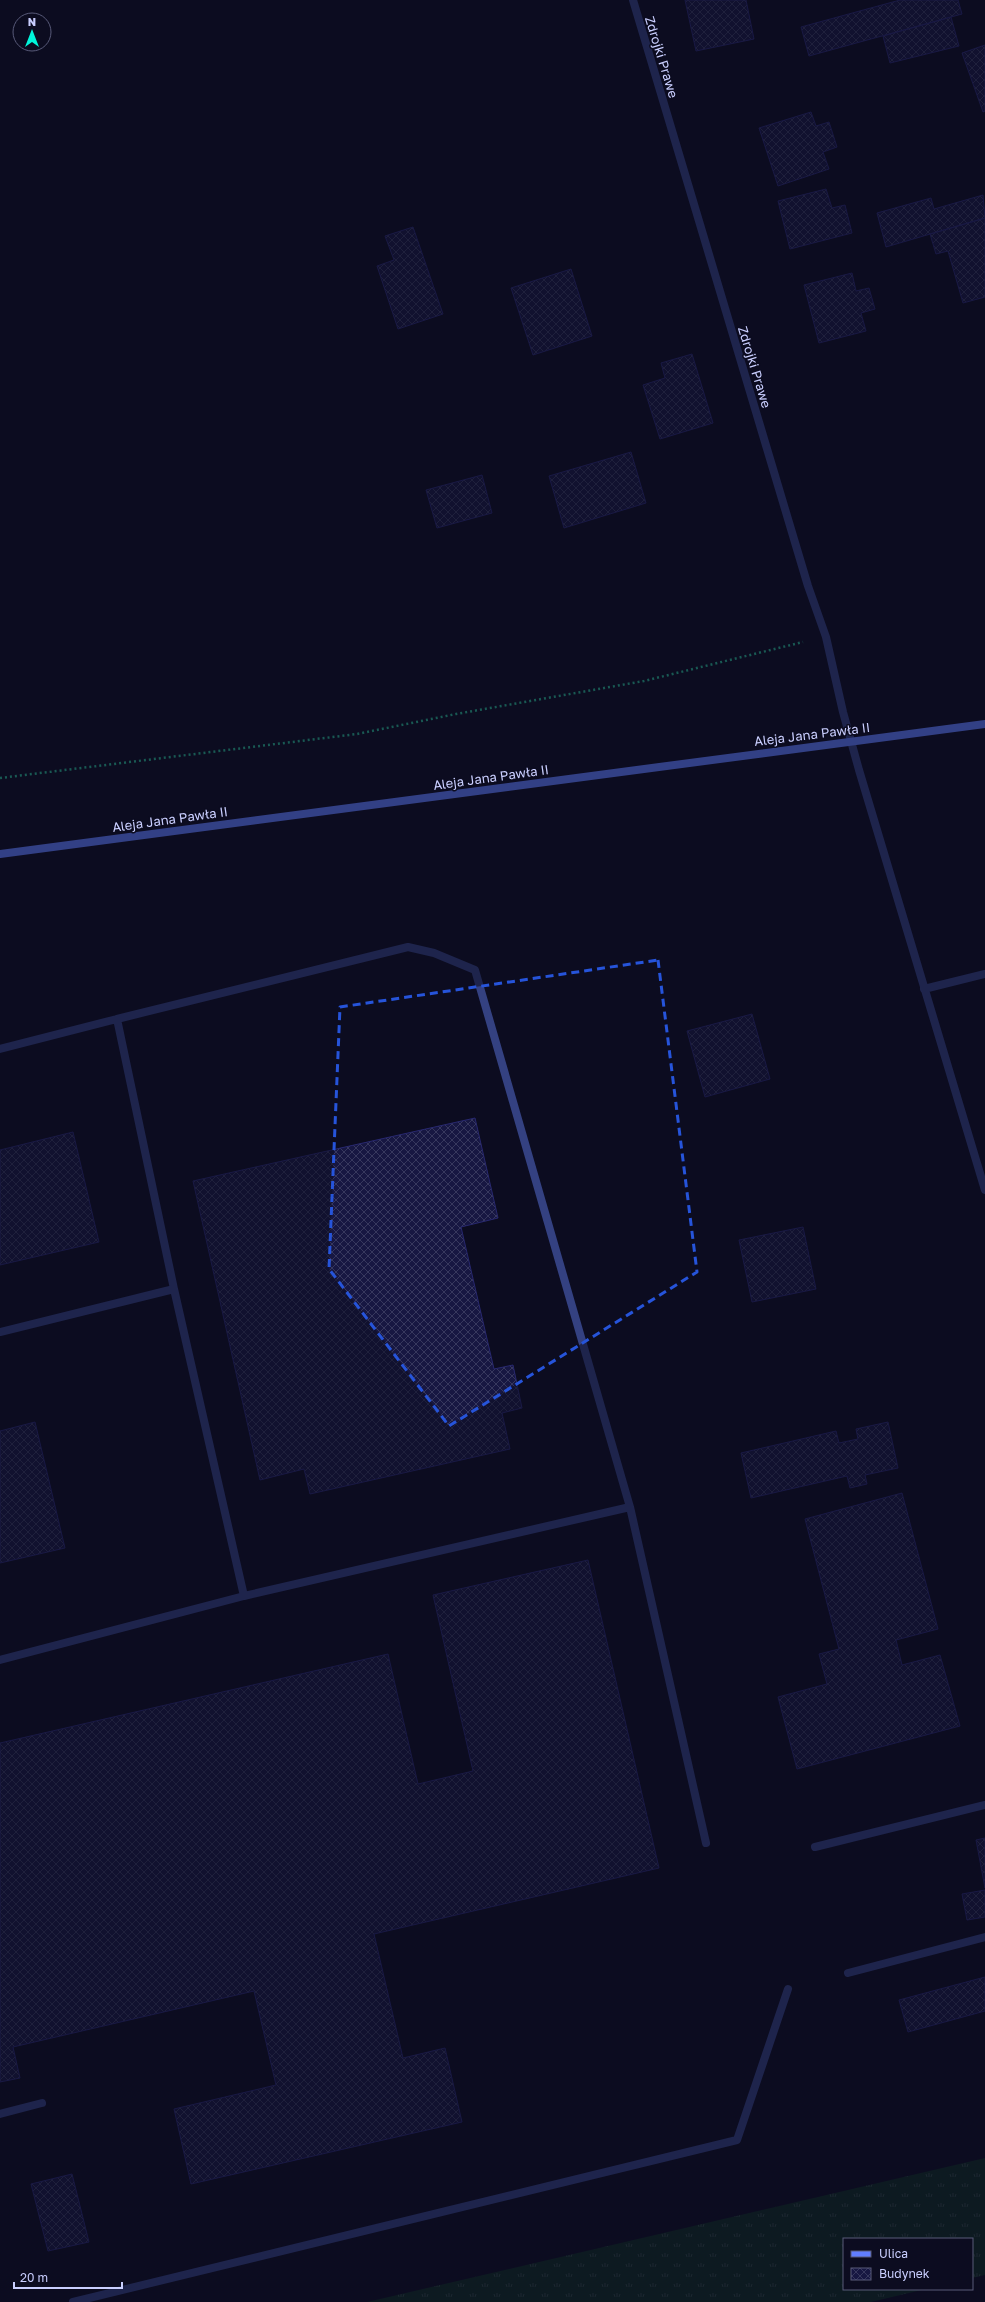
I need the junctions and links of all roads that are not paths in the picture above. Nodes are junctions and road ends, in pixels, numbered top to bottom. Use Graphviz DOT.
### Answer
graph roads {
  1 [pos="632,0"];
  2 [pos="985,724"];
  3 [pos="851,741"];
  4 [pos="0,854"];
  5 [pos="985,974"];
  6 [pos="924,989"];
  7 [pos="117,1019"];
  8 [pos="0,1049"];
  9 [pos="985,1190"];
  10 [pos="174,1289"];
  11 [pos="0,1332"];
  12 [pos="630,1507"];
  13 [pos="244,1596"];
  14 [pos="0,1660"];
  15 [pos="985,1806"];
  16 [pos="706,1842"];
  17 [pos="815,1847"];
  18 [pos="985,1937"];
  19 [pos="848,1973"];
  20 [pos="788,1989"];
  21 [pos="42,2103"];
  22 [pos="0,2114"];
  23 [pos="73,2302"];
  1 -- 3 [label="street, Zdrojki Prawe"];
  2 -- 3 [label="main road, Aleja Jana Pawła II"];
  3 -- 4 [label="main road, Aleja Jana Pawła II"];
  3 -- 6 [label="street, Zdrojki Prawe"];
  5 -- 6 [label="street"];
  6 -- 9 [label="street, Zdrojki Prawe"];
  7 -- 8 [label="street"];
  7 -- 10 [label="street"];
  7 -- 12 [label="street"];
  10 -- 11 [label="street"];
  10 -- 13 [label="street"];
  12 -- 13 [label="street"];
  12 -- 16 [label="street"];
  13 -- 14 [label="street"];
  15 -- 17 [label="street"];
  18 -- 19 [label="street"];
  20 -- 23 [label="street"];
  21 -- 22 [label="street"];
}
